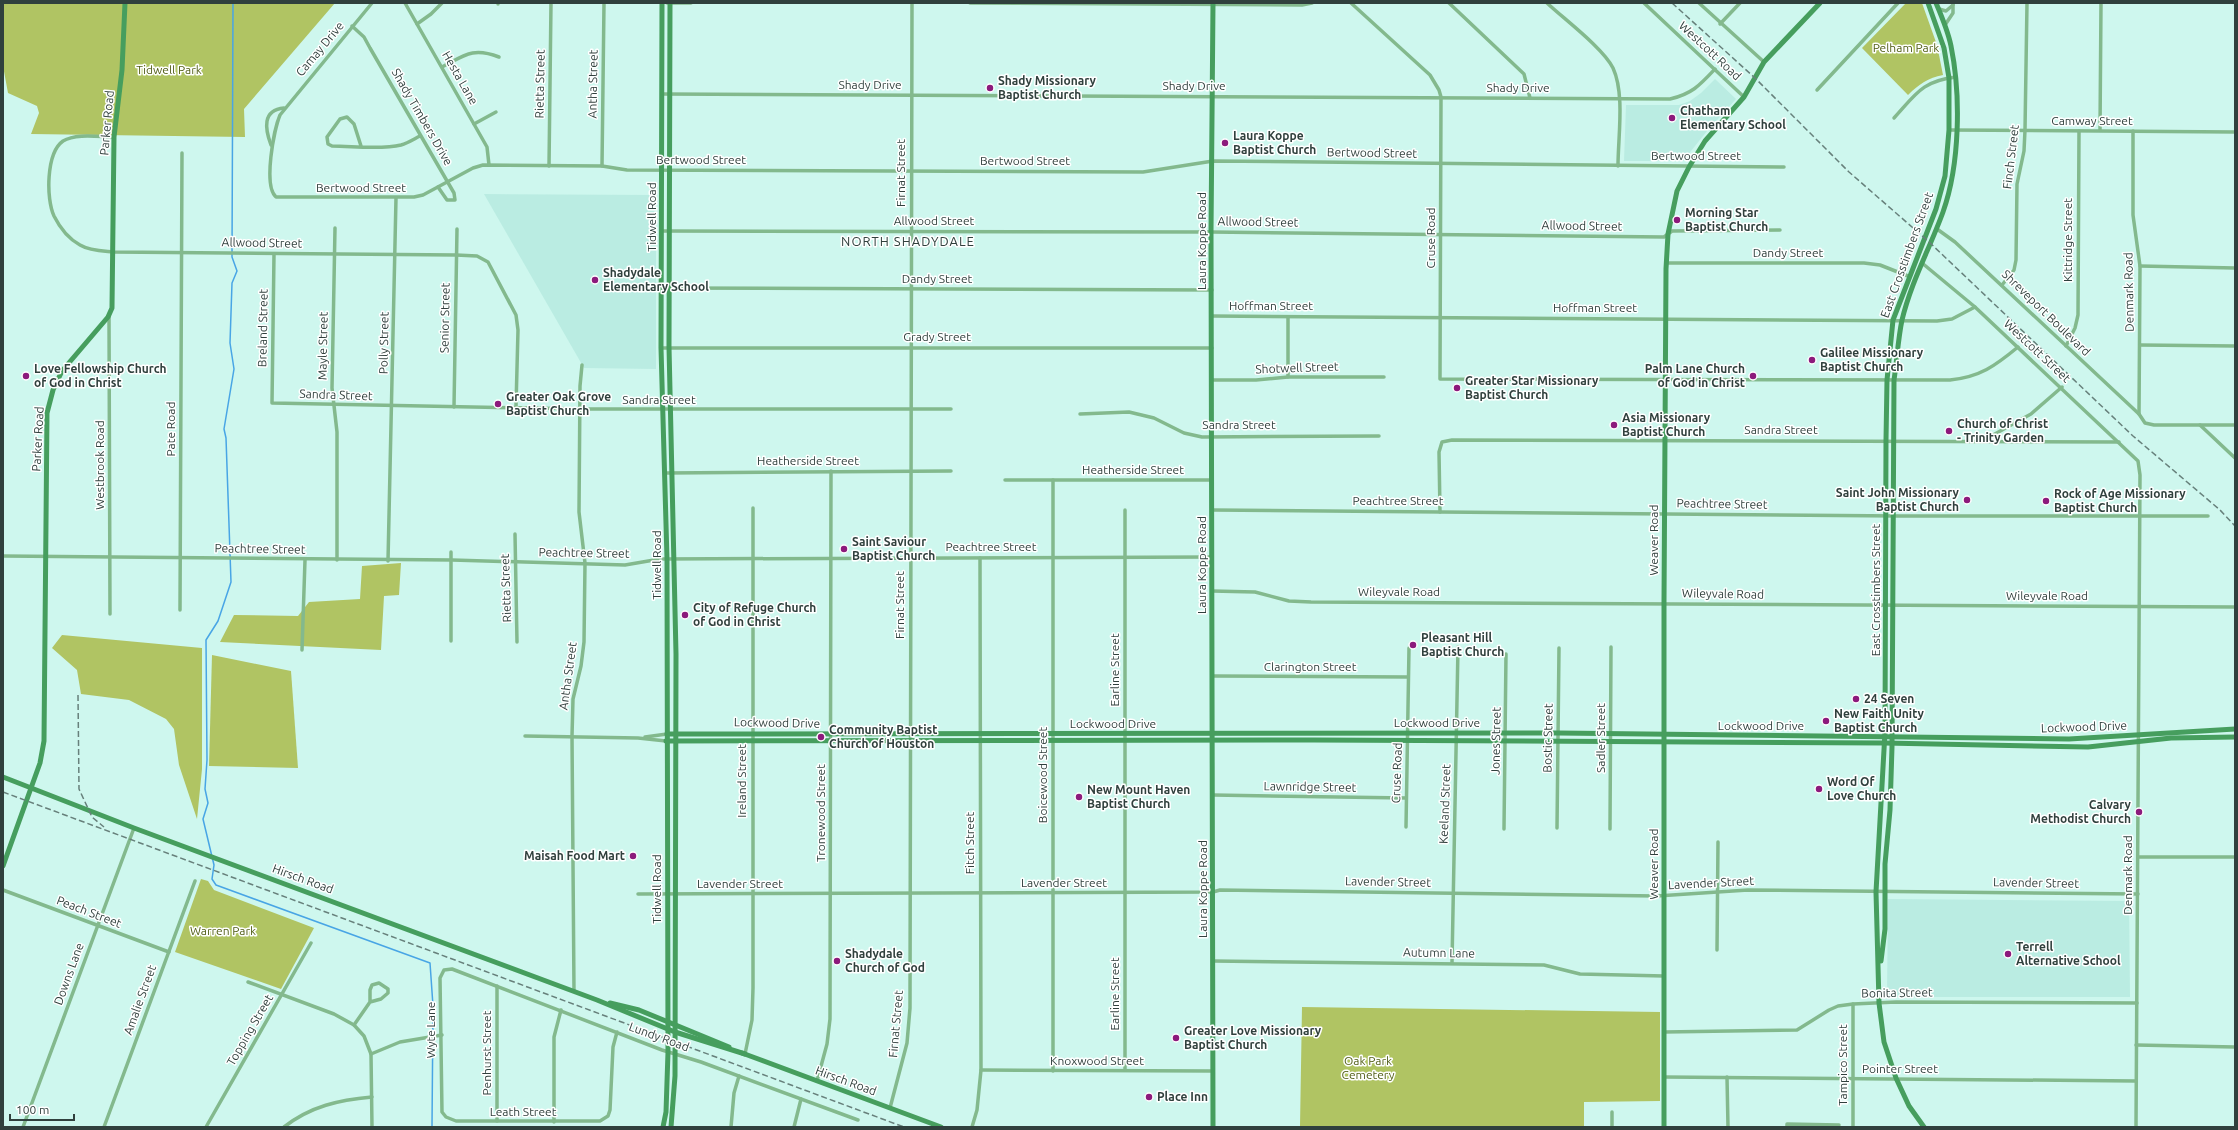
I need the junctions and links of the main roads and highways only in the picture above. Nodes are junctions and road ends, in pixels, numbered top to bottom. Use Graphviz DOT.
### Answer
graph roads {
  1 [pos="125,3"];
  2 [pos="662,3"];
  3 [pos="670,3"];
  4 [pos="1820,3"];
  5 [pos="1928,3"];
  6 [pos="1936,3"];
  7 [pos="1214,4"];
  8 [pos="667,653"];
  9 [pos="676,654"];
  10 [pos="2235,729"];
  11 [pos="2200,730"];
  12 [pos="674,733"];
  13 [pos="666,734"];
  14 [pos="1212,734"];
  15 [pos="1664,735"];
  16 [pos="1808,736"];
  17 [pos="1721,737"];
  18 [pos="2200,737"];
  19 [pos="2235,737"];
  20 [pos="1972,738"];
  21 [pos="2069,739"];
  22 [pos="666,740"];
  23 [pos="675,740"];
  24 [pos="1884,740"];
  25 [pos="1212,741"];
  26 [pos="1892,741"];
  27 [pos="1663,743"];
  28 [pos="1722,743"];
  29 [pos="1808,744"];
  30 [pos="1973,745"];
  31 [pos="2068,746"];
  32 [pos="3,777"];
  33 [pos="32,788"];
  34 [pos="666,815"];
  35 [pos="674,815"];
  36 [pos="1881,816"];
  37 [pos="1890,818"];
  38 [pos="3,866"];
  39 [pos="667,947"];
  40 [pos="674,947"];
  41 [pos="1880,973"];
  42 [pos="597,1000"];
  43 [pos="667,1021"];
  44 [pos="674,1024"];
  45 [pos="667,1030"];
  46 [pos="675,1032"];
  47 [pos="744,1054"];
  48 [pos="663,1126"];
  49 [pos="671,1127"];
  50 [pos="941,1127"];
  51 [pos="1213,1127"];
  52 [pos="1664,1127"];
  53 [pos="1924,1127"];
  1 -- 33 [label="main road, Parker Road"];
  2 -- 8 [label="main road, Tidwell Road"];
  3 -- 9 [label="main road, Tidwell Road"];
  4 -- 15 [label="main road, Weaver Road"];
  5 -- 24 [label="main road, East Crosstimbers Street"];
  6 -- 26 [label="main road, East Crosstimbers Street"];
  7 -- 14 [label="main road, Laura Koppe Road"];
  8 -- 9 [label="main road"];
  8 -- 13 [label="main road, Tidwell Road"];
  9 -- 12 [label="main road, Tidwell Road"];
  10 -- 11 [label="main road, Lockwood Drive"];
  11 -- 18 [label="main road"];
  11 -- 21 [label="main road, Lockwood Drive"];
  12 -- 13 [label="main road, Lockwood Drive"];
  12 -- 14 [label="main road, Lockwood Drive"];
  12 -- 23 [label="main road, Tidwell Road"];
  13 -- 22 [label="main road, Tidwell Road"];
  14 -- 15 [label="main road, Lockwood Drive"];
  14 -- 25 [label="main road, Laura Koppe Road"];
  15 -- 17 [label="main road, Lockwood Drive"];
  15 -- 27 [label="main road, Weaver Road"];
  16 -- 17 [label="main road, Lockwood Drive"];
  16 -- 24 [label="main road, Lockwood Drive"];
  16 -- 29 [label="main road"];
  17 -- 28 [label="main road"];
  18 -- 19 [label="main road, Lockwood Drive"];
  18 -- 31 [label="main road, Lockwood Drive"];
  20 -- 21 [label="main road, Lockwood Drive"];
  20 -- 26 [label="main road, Lockwood Drive"];
  20 -- 30 [label="main road"];
  21 -- 31 [label="main road"];
  22 -- 23 [label="main road, Lockwood Drive"];
  22 -- 34 [label="main road, Tidwell Road"];
  23 -- 25 [label="main road, Lockwood Drive"];
  23 -- 35 [label="main road, Tidwell Road"];
  24 -- 26 [label="main road, Lockwood Drive"];
  24 -- 29 [label="main road, Lockwood Drive"];
  24 -- 36 [label="main road, East Crosstimbers Street"];
  25 -- 27 [label="main road, Lockwood Drive"];
  25 -- 51 [label="main road, Laura Koppe Road"];
  26 -- 30 [label="main road, Lockwood Drive"];
  26 -- 37 [label="main road, East Crosstimbers Street"];
  27 -- 28 [label="main road, Lockwood Drive"];
  27 -- 52 [label="main road, Weaver Road"];
  28 -- 29 [label="main road, Lockwood Drive"];
  30 -- 31 [label="main road, Lockwood Drive"];
  32 -- 33 [label="main road, Hirsch Road"];
  33 -- 38 [label="main road, Parker Road"];
  33 -- 42 [label="main road, Hirsch Road"];
  34 -- 35 [label="main road"];
  34 -- 39 [label="main road, Tidwell Road"];
  35 -- 40 [label="main road, Tidwell Road"];
  36 -- 37 [label="main road"];
  36 -- 41 [label="main road, East Crosstimbers Street"];
  37 -- 41 [label="main road, East Crosstimbers Street"];
  39 -- 40 [label="main road"];
  39 -- 43 [label="main road, Tidwell Road"];
  40 -- 44 [label="main road, Tidwell Road"];
  41 -- 53 [label="main road, East Crosstimbers Street"];
  42 -- 43 [label="main road, Hirsch Road"];
  42 -- 45 [label="main road, Hirsch Road"];
  43 -- 44 [label="main road, Hirsch Road"];
  43 -- 45 [label="main road, Tidwell Road"];
  44 -- 46 [label="main road, Tidwell Road"];
  44 -- 47 [label="main road, Hirsch Road"];
  45 -- 46 [label="main road, Hirsch Road"];
  45 -- 48 [label="main road, Tidwell Road"];
  46 -- 47 [label="main road, Hirsch Road"];
  46 -- 49 [label="main road, Tidwell Road"];
  47 -- 50 [label="main road, Hirsch Road"];
  48 -- 49 [label="main road"];
}
